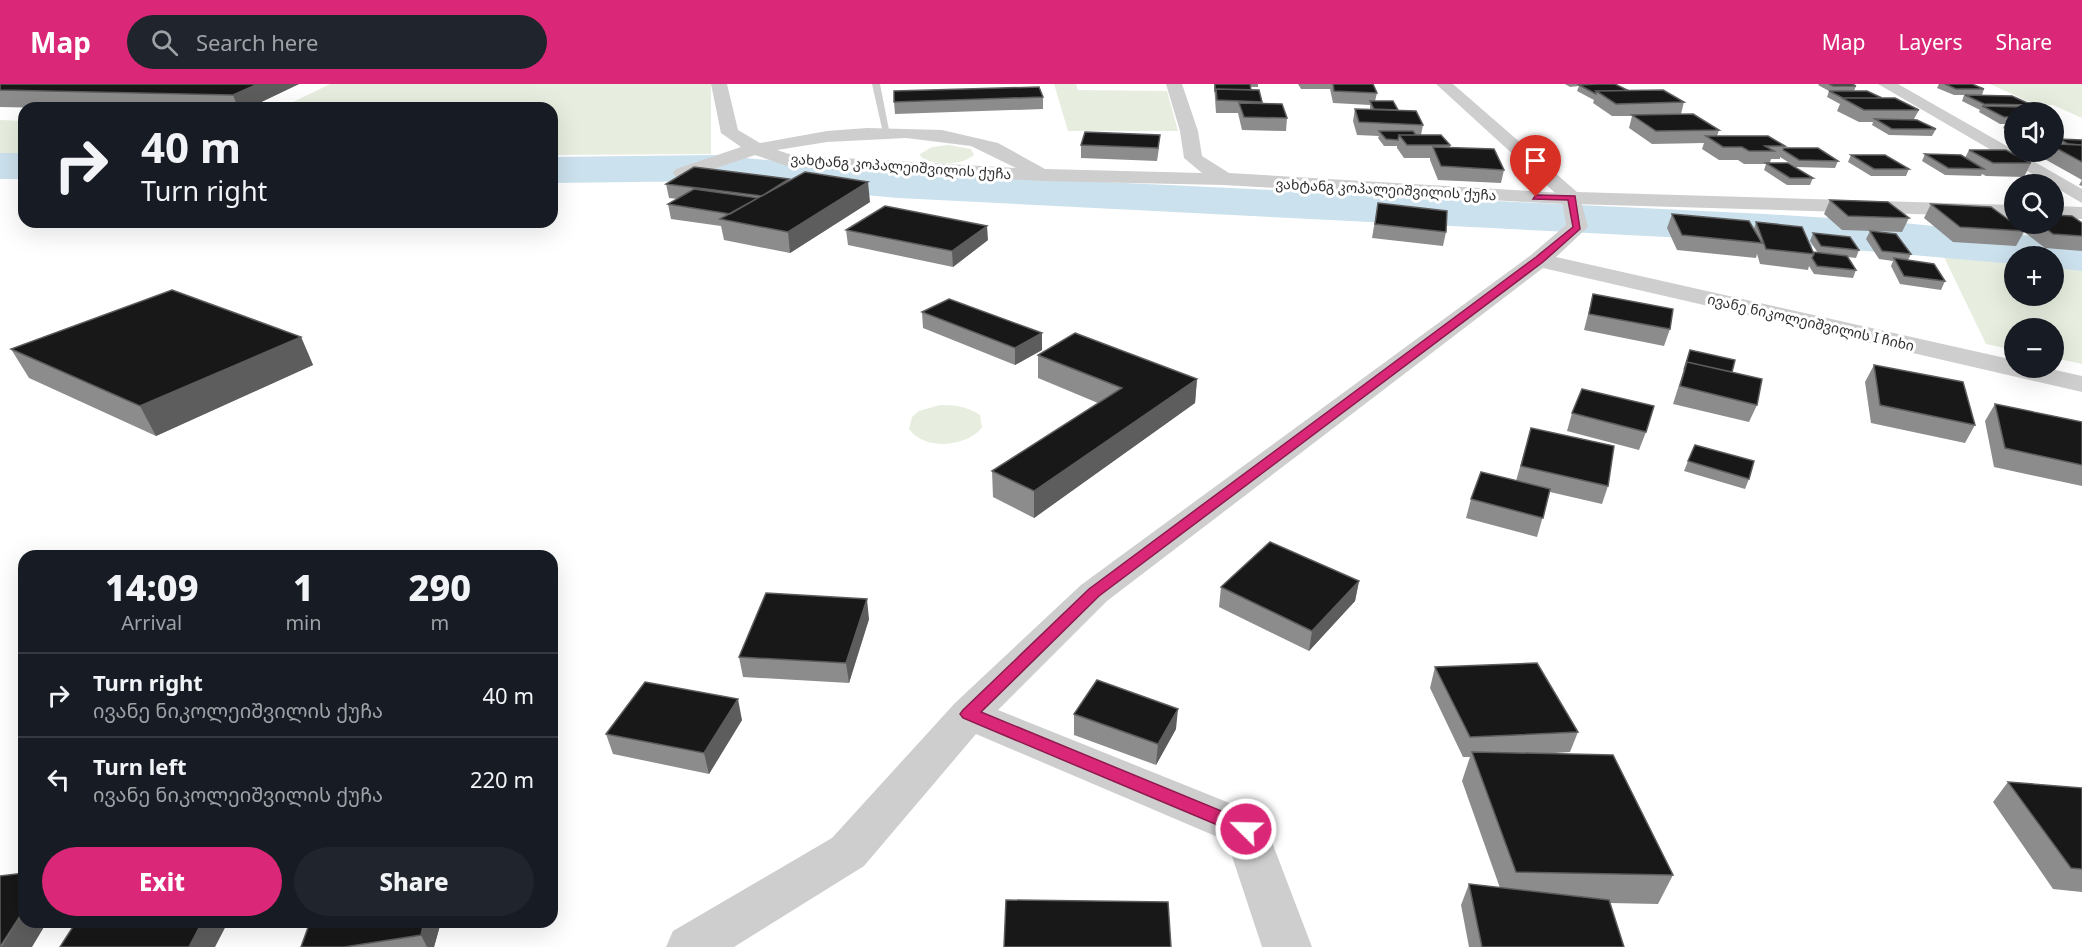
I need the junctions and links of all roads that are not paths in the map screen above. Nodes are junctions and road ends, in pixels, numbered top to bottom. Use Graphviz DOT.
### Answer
graph roads {
  1 [pos="719,84"];
  2 [pos="876,84"];
  3 [pos="1174,84"];
  4 [pos="1444,84"];
  5 [pos="1886,84"];
  6 [pos="887,133"];
  7 [pos="759,150"];
  8 [pos="683,173"];
  9 [pos="1041,175"];
  10 [pos="1224,179"];
  11 [pos="2082,197"];
  12 [pos="2004,211"];
  13 [pos="2064,212"];
  14 [pos="2082,213"];
  15 [pos="1575,214"];
  16 [pos="1539,260"];
  17 [pos="2082,384"];
  18 [pos="969,714"];
  19 [pos="691,947"];
  20 [pos="1287,947"];
  1 -- 7 [label="street, ვახტანგ კოპალეიშვილის ქუჩა"];
  2 -- 6 [label="lane"];
  3 -- 10 [label="street"];
  4 -- 15 [label="street"];
  5 -- 11 [label="street"];
  6 -- 7 [label="street"];
  6 -- 9 [label="street"];
  7 -- 8 [label="street"];
  7 -- 9 [label="street, ვახტანგ კოპალეიშვილის ქუჩა"];
  9 -- 10 [label="street, ვახტანგ კოპალეიშვილის ქუჩა"];
  10 -- 15 [label="street, ვახტანგ კოპალეიშვილის ქუჩა"];
  12 -- 15 [label="street, ვახტანგ კოპალეიშვილის ქუჩა"];
  13 -- 14 [label="street"];
  15 -- 16 [label="street"];
  16 -- 17 [label="street, ივანე ნიკოლეიშვილის I ჩიხი"];
  16 -- 18 [label="street"];
  18 -- 19 [label="street"];
  18 -- 20 [label="street"];
}
